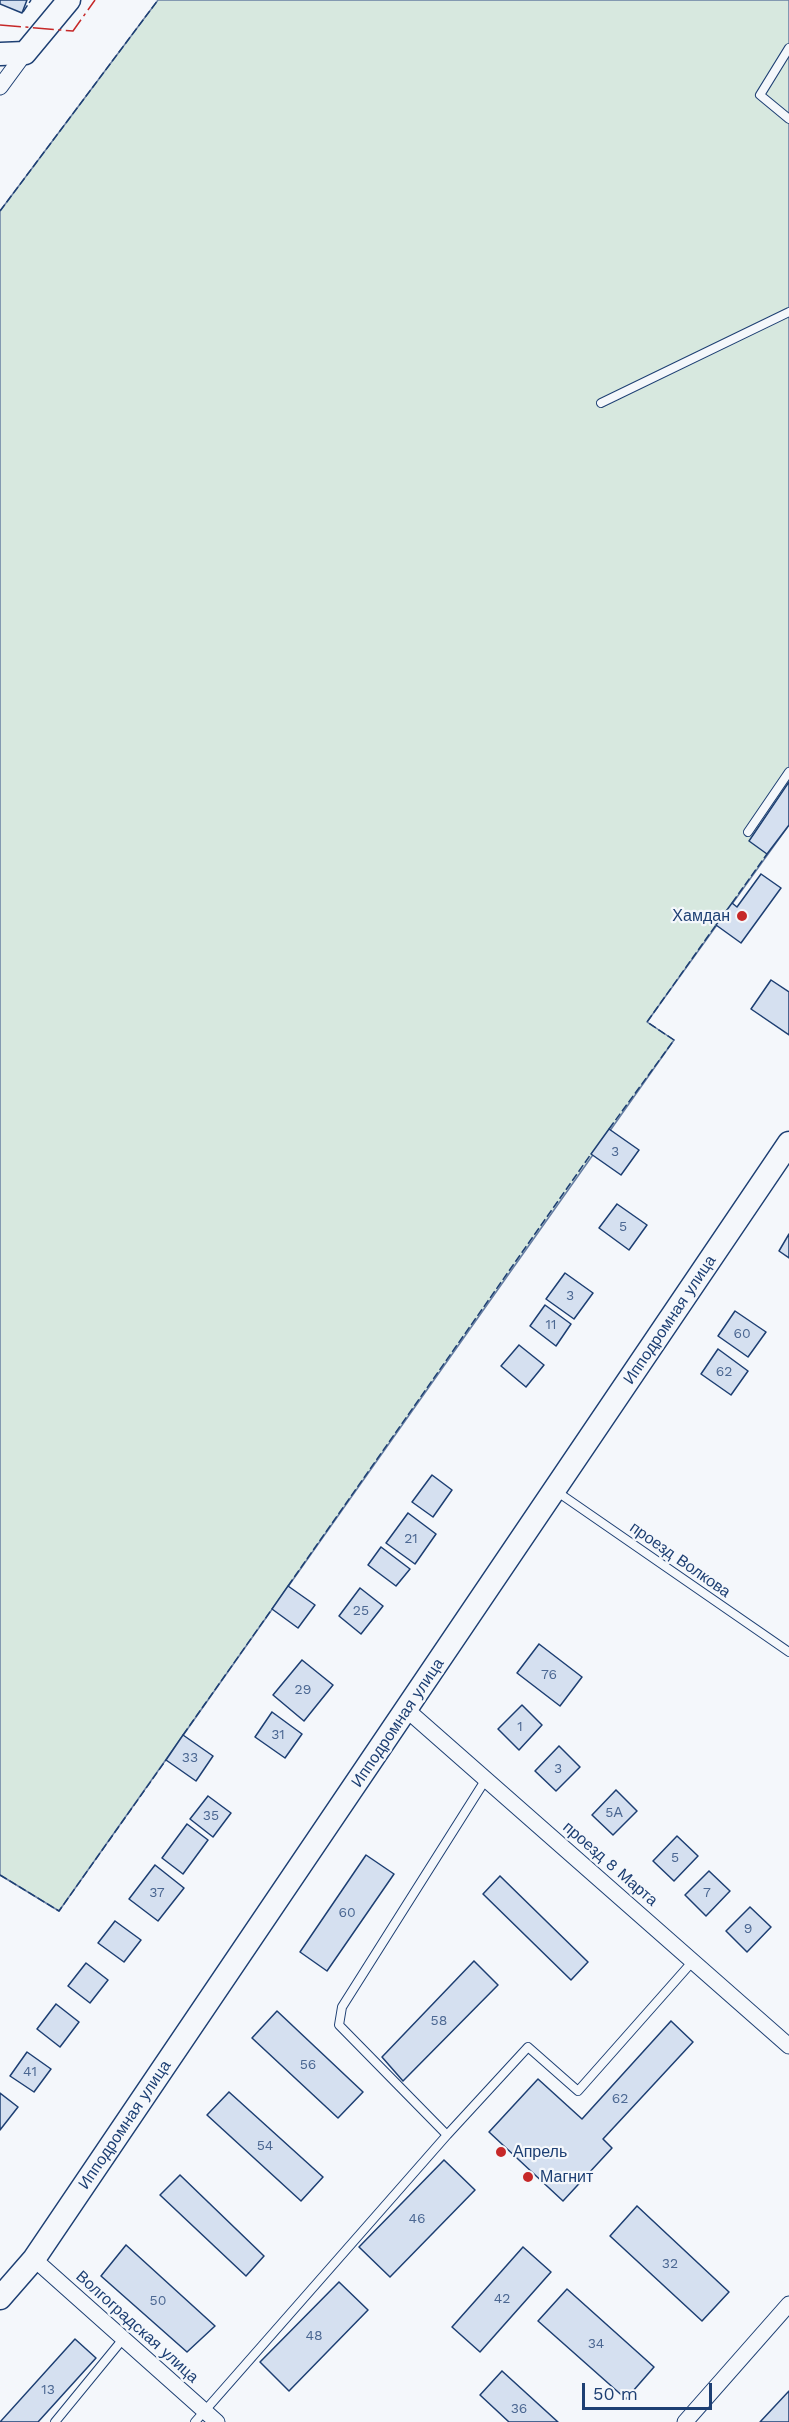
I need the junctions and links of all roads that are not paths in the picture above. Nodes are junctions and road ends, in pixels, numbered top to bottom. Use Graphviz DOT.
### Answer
graph roads {
  1 [pos="69,0"];
  2 [pos="789,48"];
  3 [pos="25,53"];
  4 [pos="0,54"];
  5 [pos="0,87"];
  6 [pos="789,119"];
  7 [pos="789,312"];
  8 [pos="601,403"];
  9 [pos="789,772"];
  10 [pos="748,832"];
  11 [pos="789,1143"];
  12 [pos="555,1491"];
  13 [pos="789,1652"];
  14 [pos="407,1710"];
  15 [pos="486,1779"];
  16 [pos="693,1961"];
  17 [pos="789,2046"];
  18 [pos="447,2135"];
  19 [pos="34,2259"];
  20 [pos="0,2298"];
  21 [pos="789,2304"];
  22 [pos="123,2339"];
  23 [pos="200,2416"];
  24 [pos="55,2422"];
  25 [pos="217,2422"];
  26 [pos="685,2422"];
  1 -- 3 [label="main road"];
  2 -- 6 [label="lane"];
  3 -- 4 [label="main road"];
  3 -- 5 [label="street"];
  7 -- 8 [label="lane"];
  9 -- 10 [label="lane"];
  11 -- 12 [label="main road, Ипподромная улица"];
  12 -- 13 [label="lane, проезд Волкова"];
  12 -- 14 [label="main road, Ипподромная улица"];
  14 -- 15 [label="street, проезд 8 Марта"];
  14 -- 19 [label="main road, Ипподромная улица"];
  15 -- 16 [label="street, проезд 8 Марта"];
  15 -- 18 [label="lane"];
  16 -- 17 [label="street, проезд 8 Марта"];
  16 -- 18 [label="lane"];
  18 -- 23 [label="lane"];
  19 -- 20 [label="main road, Ипподромная улица"];
  19 -- 22 [label="street, Волгоградская улица"];
  21 -- 26 [label="street"];
  22 -- 23 [label="street, Волгоградская улица"];
  22 -- 24 [label="lane"];
  23 -- 25 [label="street, Волгоградская улица"];
}
